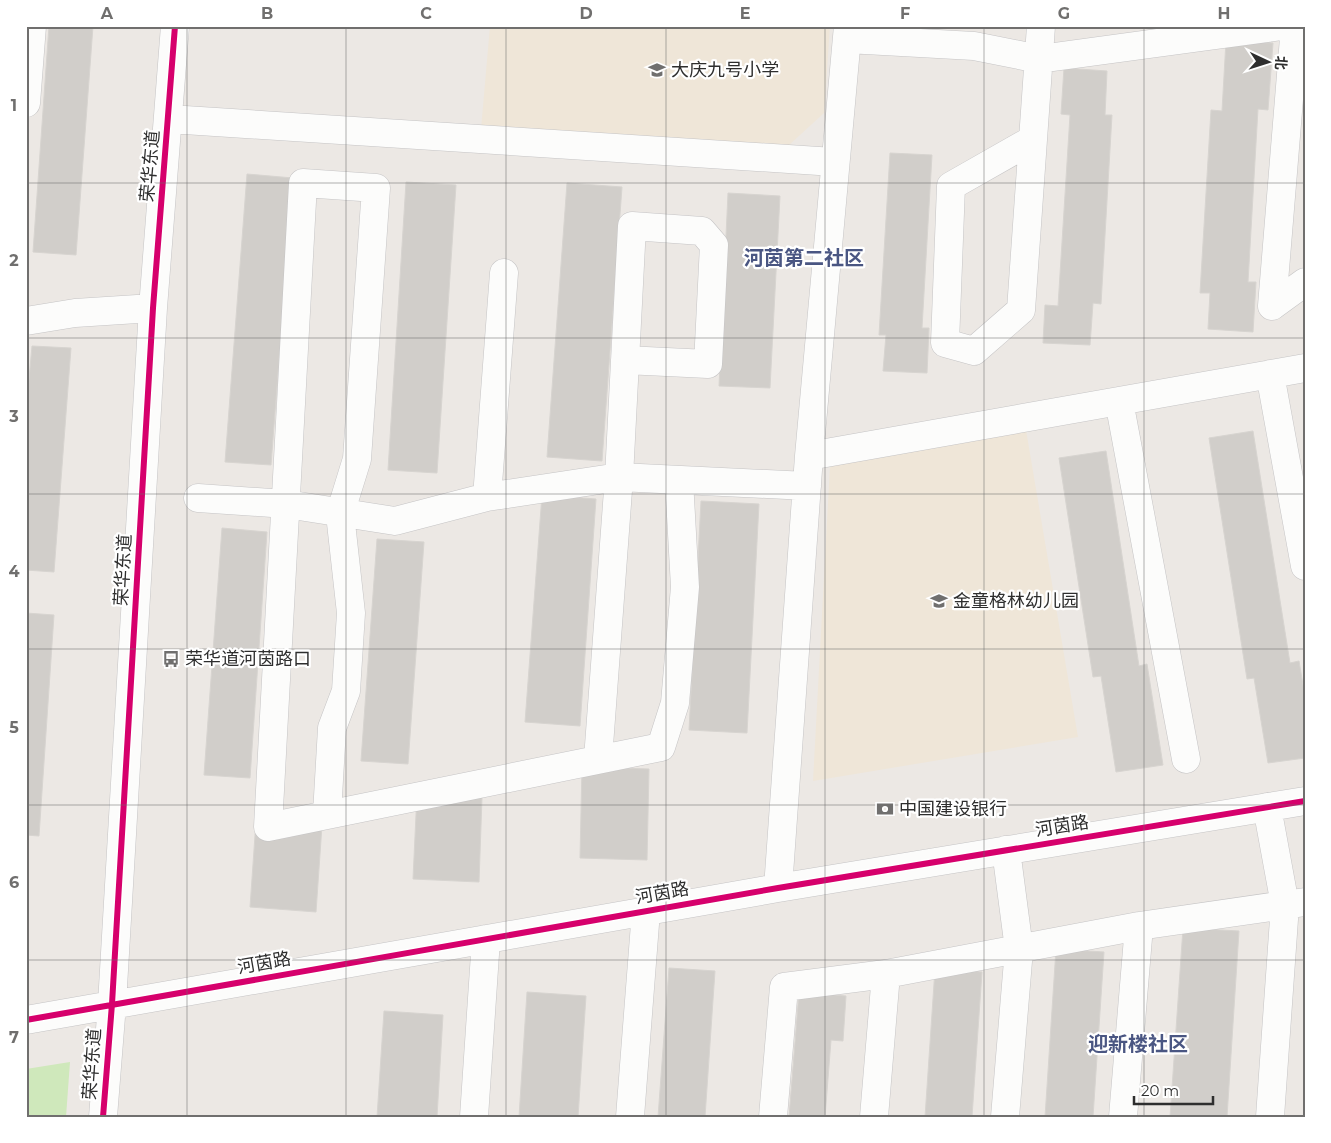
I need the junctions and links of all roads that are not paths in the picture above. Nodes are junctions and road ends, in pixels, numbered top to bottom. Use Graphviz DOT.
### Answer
graph roads {
  1 [pos="32,26"];
  2 [pos="175,26"];
  3 [pos="1041,26"];
  4 [pos="1282,26"];
  5 [pos="1295,26"];
  6 [pos="847,32"];
  7 [pos="974,36"];
  8 [pos="1039,59"];
  9 [pos="27,94"];
  10 [pos="169,119"];
  11 [pos="1032,140"];
  12 [pos="834,162"];
  13 [pos="504,273"];
  14 [pos="1305,282"];
  15 [pos="153,308"];
  16 [pos="26,320"];
  17 [pos="625,360"];
  18 [pos="1305,368"];
  19 [pos="1270,374"];
  20 [pos="1119,401"];
  21 [pos="809,456"];
  22 [pos="619,477"];
  23 [pos="679,480"];
  24 [pos="807,486"];
  25 [pos="487,497"];
  26 [pos="198,498"];
  27 [pos="286,504"];
  28 [pos="340,514"];
  29 [pos="1305,566"];
  30 [pos="598,759"];
  31 [pos="1186,759"];
  32 [pos="1305,801"];
  33 [pos="1267,807"];
  34 [pos="327,814"];
  35 [pos="1006,850"];
  36 [pos="778,888"];
  37 [pos="1295,904"];
  38 [pos="646,911"];
  39 [pos="1139,926"];
  40 [pos="486,939"];
  41 [pos="1019,949"];
  42 [pos="886,974"];
  43 [pos="112,1004"];
  44 [pos="26,1020"];
  45 [pos="104,1117"];
  46 [pos="474,1117"];
  47 [pos="630,1117"];
  48 [pos="773,1117"];
  49 [pos="874,1117"];
  50 [pos="1005,1117"];
  51 [pos="1123,1117"];
  52 [pos="1270,1117"];
  1 -- 9 [label="street"];
  2 -- 10 [label="street, 荣华东道"];
  3 -- 8 [label="street"];
  4 -- 8 [label="street"];
  5 -- 14 [label="street"];
  6 -- 7 [label="street"];
  6 -- 12 [label="street"];
  7 -- 8 [label="street"];
  8 -- 11 [label="street"];
  10 -- 12 [label="street"];
  10 -- 15 [label="street, 荣华东道"];
  11 -- 11 [label="street"];
  12 -- 21 [label="street"];
  13 -- 25 [label="street"];
  15 -- 16 [label="street"];
  15 -- 43 [label="street, 荣华东道"];
  17 -- 17 [label="street"];
  17 -- 22 [label="street"];
  18 -- 19 [label="street"];
  19 -- 20 [label="street"];
  19 -- 29 [label="street"];
  20 -- 21 [label="street"];
  20 -- 31 [label="street"];
  21 -- 24 [label="street"];
  22 -- 23 [label="street"];
  22 -- 25 [label="street"];
  22 -- 30 [label="street"];
  23 -- 24 [label="street"];
  23 -- 30 [label="street"];
  24 -- 36 [label="street"];
  25 -- 28 [label="street"];
  26 -- 27 [label="street"];
  27 -- 28 [label="street"];
  27 -- 28 [label="street"];
  27 -- 34 [label="street"];
  28 -- 34 [label="street"];
  30 -- 34 [label="street"];
  32 -- 33 [label="street, 河茵路"];
  33 -- 35 [label="street, 河茵路"];
  33 -- 37 [label="street"];
  35 -- 36 [label="street, 河茵路"];
  35 -- 41 [label="street"];
  36 -- 38 [label="street, 河茵路"];
  37 -- 39 [label="street"];
  37 -- 52 [label="street"];
  38 -- 40 [label="street, 河茵路"];
  38 -- 47 [label="street"];
  39 -- 41 [label="street"];
  39 -- 51 [label="street"];
  40 -- 43 [label="street, 河茵路"];
  40 -- 46 [label="street"];
  41 -- 42 [label="street"];
  41 -- 50 [label="street"];
  42 -- 48 [label="street"];
  42 -- 49 [label="street"];
  43 -- 44 [label="street, 河茵路"];
  43 -- 45 [label="street, 荣华东道"];
}
